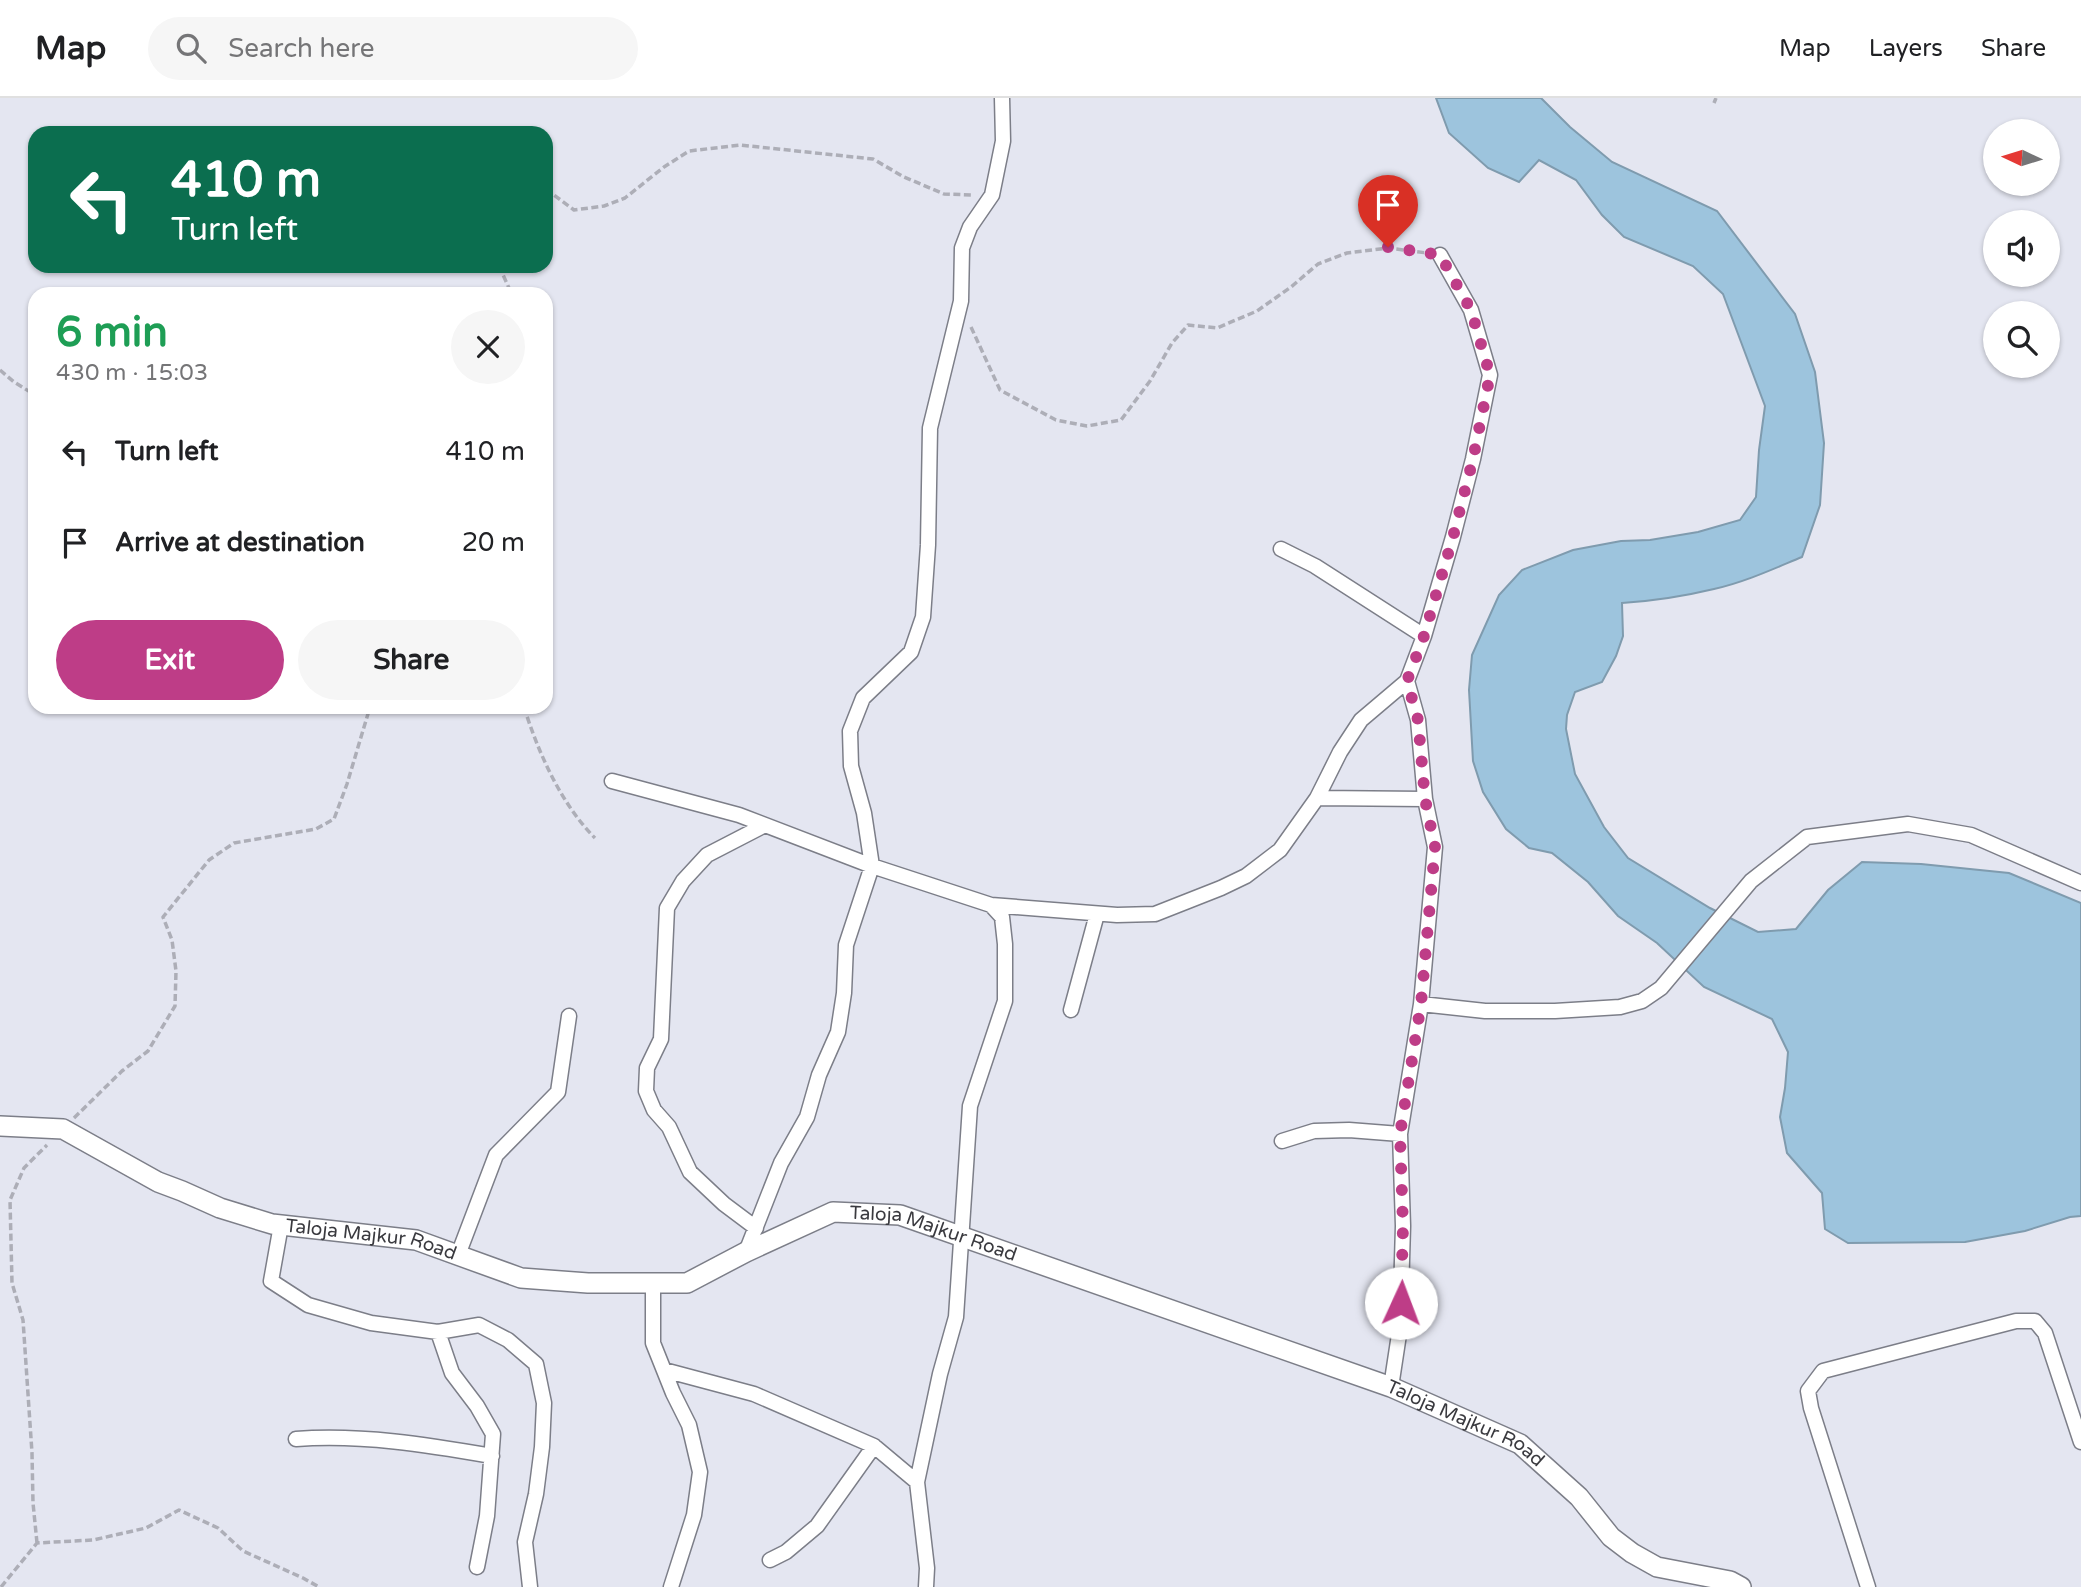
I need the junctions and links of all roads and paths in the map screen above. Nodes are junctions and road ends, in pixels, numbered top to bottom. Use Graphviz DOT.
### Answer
graph roads {
  1 [pos="1002,98"];
  2 [pos="553,194"];
  3 [pos="992,195"];
  4 [pos="1440,255"];
  5 [pos="961,301"];
  6 [pos="0,370"];
  7 [pos="28,391"];
  8 [pos="1281,549"];
  9 [pos="1424,636"];
  10 [pos="1407,681"];
  11 [pos="368,714"];
  12 [pos="526,714"];
  13 [pos="612,781"];
  14 [pos="1317,799"];
  15 [pos="1425,799"];
  16 [pos="765,825"];
  17 [pos="595,838"];
  18 [pos="872,866"];
  19 [pos="2081,883"];
  20 [pos="991,905"];
  21 [pos="1097,914"];
  22 [pos="1421,1004"];
  23 [pos="1071,1010"];
  24 [pos="569,1016"];
  25 [pos="0,1126"];
  26 [pos="64,1129"];
  27 [pos="1400,1134"];
  28 [pos="1282,1141"];
  29 [pos="281,1225"];
  30 [pos="756,1228"];
  31 [pos="960,1237"];
  32 [pos="746,1252"];
  33 [pos="458,1255"];
  34 [pos="653,1283"];
  35 [pos="438,1332"];
  36 [pos="664,1370"];
  37 [pos="1391,1387"];
  38 [pos="296,1439"];
  39 [pos="2081,1443"];
  40 [pos="874,1446"];
  41 [pos="492,1456"];
  42 [pos="917,1482"];
  43 [pos="37,1543"];
  44 [pos="770,1560"];
  45 [pos="477,1567"];
  46 [pos="1,1587"];
  47 [pos="318,1587"];
  48 [pos="530,1587"];
  49 [pos="671,1587"];
  50 [pos="926,1587"];
  51 [pos="1741,1587"];
  52 [pos="1868,1587"];
  1 -- 3 [label="street"];
  2 -- 3 [label="path"];
  3 -- 5 [label="street"];
  4 -- 5 [label="path"];
  4 -- 9 [label="street"];
  5 -- 18 [label="street"];
  6 -- 7 [label="path"];
  8 -- 9 [label="street"];
  9 -- 10 [label="street"];
  10 -- 14 [label="street"];
  10 -- 15 [label="street"];
  11 -- 26 [label="path"];
  12 -- 17 [label="path"];
  13 -- 16 [label="street"];
  14 -- 15 [label="street"];
  14 -- 21 [label="street"];
  15 -- 22 [label="street"];
  16 -- 18 [label="street"];
  16 -- 30 [label="street"];
  18 -- 20 [label="street"];
  18 -- 30 [label="street"];
  19 -- 22 [label="street"];
  20 -- 21 [label="street"];
  20 -- 31 [label="street"];
  21 -- 23 [label="street"];
  22 -- 27 [label="street"];
  24 -- 33 [label="street"];
  25 -- 26 [label="street, Taloja Majkur Road"];
  26 -- 29 [label="street, Taloja Majkur Road"];
  26 -- 43 [label="path"];
  27 -- 28 [label="street"];
  27 -- 37 [label="street"];
  29 -- 33 [label="street, Taloja Majkur Road"];
  29 -- 35 [label="street"];
  30 -- 32 [label="street"];
  31 -- 32 [label="street, Taloja Majkur Road"];
  31 -- 37 [label="street, Taloja Majkur Road"];
  31 -- 42 [label="street"];
  32 -- 34 [label="street, Taloja Majkur Road"];
  33 -- 34 [label="street, Taloja Majkur Road"];
  34 -- 36 [label="street"];
  35 -- 41 [label="street"];
  35 -- 48 [label="street"];
  36 -- 40 [label="street"];
  36 -- 49 [label="street"];
  37 -- 51 [label="street, Taloja Majkur Road"];
  38 -- 41 [label="street"];
  39 -- 52 [label="street"];
  40 -- 42 [label="street"];
  40 -- 44 [label="street"];
  41 -- 45 [label="street"];
  42 -- 50 [label="street"];
  43 -- 46 [label="path"];
  43 -- 47 [label="path"];
}
